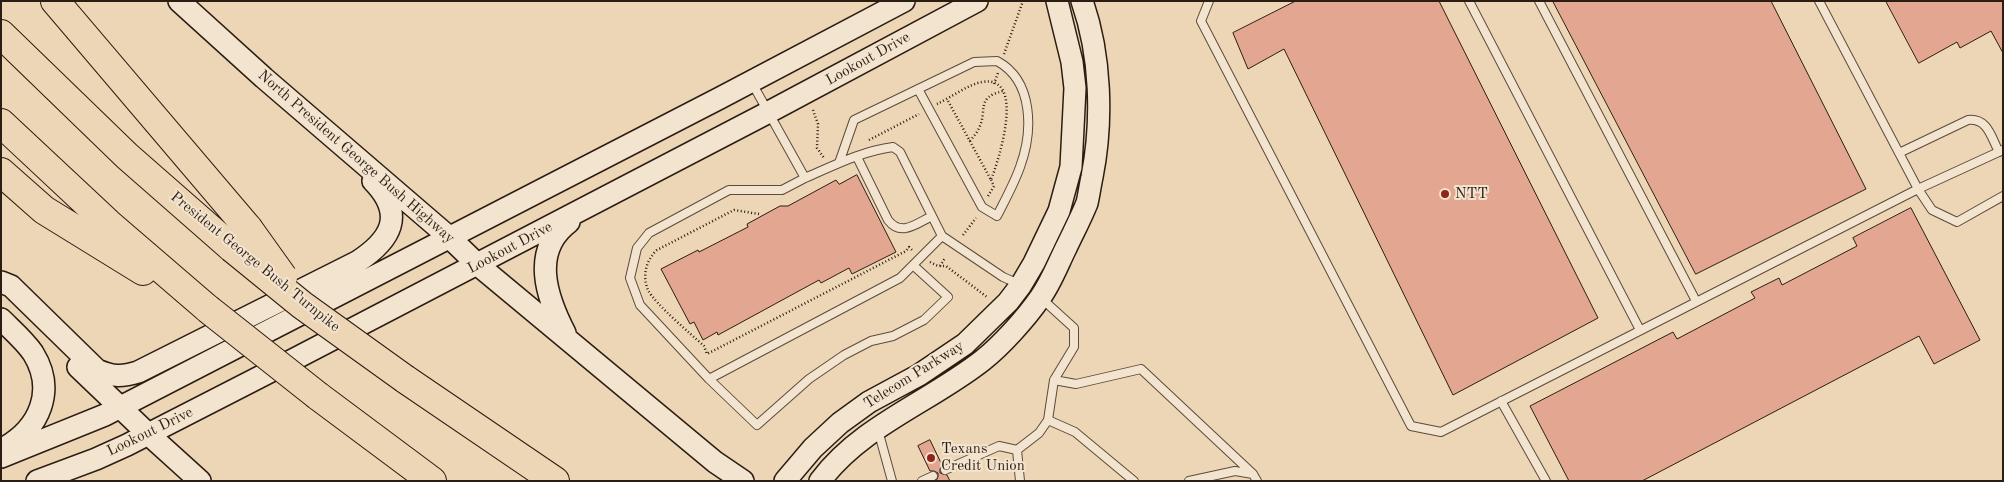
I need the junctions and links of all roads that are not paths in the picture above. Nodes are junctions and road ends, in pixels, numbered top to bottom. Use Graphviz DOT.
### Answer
graph roads {
  1 [pos="55,1"];
  2 [pos="179,1"];
  3 [pos="904,1"];
  4 [pos="977,1"];
  5 [pos="1057,1"];
  6 [pos="1082,1"];
  7 [pos="1209,1"];
  8 [pos="1469,1"];
  9 [pos="1539,1"];
  10 [pos="1819,1"];
  11 [pos="1,34"];
  12 [pos="751,82"];
  13 [pos="918,89"];
  14 [pos="769,112"];
  15 [pos="1,123"];
  16 [pos="2001,151"];
  17 [pos="349,152"];
  18 [pos="1899,153"];
  19 [pos="857,157"];
  20 [pos="839,163"];
  21 [pos="1,172"];
  22 [pos="805,178"];
  23 [pos="1918,189"];
  24 [pos="2003,196"];
  25 [pos="593,204"];
  26 [pos="932,216"];
  27 [pos="942,236"];
  28 [pos="449,237"];
  29 [pos="240,238"];
  30 [pos="478,265"];
  31 [pos="914,266"];
  32 [pos="1,282"];
  33 [pos="1021,285"];
  34 [pos="1,291"];
  35 [pos="1041,297"];
  36 [pos="1696,301"];
  37 [pos="208,310"];
  38 [pos="1,319"];
  39 [pos="1640,330"];
  40 [pos="567,338"];
  41 [pos="709,379"];
  42 [pos="1054,380"];
  43 [pos="1501,401"];
  44 [pos="120,407"];
  45 [pos="1048,420"];
  46 [pos="877,428"];
  47 [pos="147,434"];
  48 [pos="1,449"];
  49 [pos="1017,450"];
  50 [pos="1,457"];
  51 [pos="945,470"];
  52 [pos="933,476"];
  53 [pos="1255,478"];
  54 [pos="37,481"];
  55 [pos="200,481"];
  56 [pos="432,481"];
  57 [pos="555,481"];
  58 [pos="743,481"];
  59 [pos="785,481"];
  60 [pos="820,481"];
  61 [pos="892,481"];
  62 [pos="922,481"];
  63 [pos="1020,481"];
  64 [pos="1134,481"];
  65 [pos="1189,481"];
  66 [pos="1546,481"];
  1 -- 29 [label="highway"];
  2 -- 17 [label="main road, North President George Bush Highway"];
  3 -- 12 [label="main road"];
  4 -- 14 [label="main road, Lookout Drive"];
  5 -- 33 [label="main road, Telecom Parkway"];
  6 -- 35 [label="main road, Telecom Parkway"];
  7 -- 43 [label="lane"];
  8 -- 39 [label="lane"];
  9 -- 36 [label="lane"];
  10 -- 18 [label="lane"];
  11 -- 29 [label="highway, President George Bush Turnpike"];
  12 -- 14 [label="lane"];
  12 -- 28 [label="main road"];
  13 -- 13 [label="lane"];
  13 -- 20 [label="lane"];
  14 -- 22 [label="lane"];
  14 -- 25 [label="main road, Lookout Drive"];
  15 -- 37 [label="highway"];
  16 -- 18 [label="lane"];
  16 -- 23 [label="lane"];
  17 -- 28 [label="main road, North President George Bush Highway"];
  17 -- 32 [label="main road"];
  18 -- 23 [label="lane"];
  19 -- 20 [label="lane"];
  19 -- 26 [label="lane"];
  19 -- 26 [label="lane"];
  20 -- 22 [label="lane"];
  21 -- 37 [label="highway"];
  22 -- 41 [label="lane"];
  23 -- 24 [label="lane"];
  23 -- 36 [label="lane"];
  25 -- 30 [label="main road, Lookout Drive"];
  25 -- 40 [label="main road"];
  26 -- 27 [label="lane"];
  27 -- 31 [label="lane"];
  27 -- 33 [label="lane"];
  28 -- 30 [label="main road, North President George Bush Highway"];
  28 -- 44 [label="main road"];
  29 -- 57 [label="highway, President George Bush Turnpike, bridge"];
  30 -- 40 [label="main road, North President George Bush Highway"];
  30 -- 47 [label="main road, Lookout Drive"];
  31 -- 41 [label="lane"];
  31 -- 41 [label="lane"];
  33 -- 35 [label="main road"];
  33 -- 59 [label="main road, Telecom Parkway"];
  34 -- 44 [label="main road"];
  35 -- 42 [label="lane"];
  35 -- 46 [label="main road, Telecom Parkway"];
  36 -- 39 [label="lane"];
  37 -- 56 [label="highway, bridge"];
  38 -- 48 [label="main road"];
  39 -- 43 [label="lane"];
  40 -- 58 [label="main road, North President George Bush Highway"];
  42 -- 45 [label="lane"];
  42 -- 53 [label="lane"];
  43 -- 66 [label="lane"];
  44 -- 47 [label="main road"];
  44 -- 50 [label="main road"];
  45 -- 49 [label="lane"];
  45 -- 64 [label="lane"];
  46 -- 60 [label="main road, Telecom Parkway"];
  46 -- 61 [label="lane"];
  47 -- 54 [label="main road, Lookout Drive"];
  47 -- 55 [label="main road"];
  49 -- 51 [label="lane"];
  49 -- 63 [label="lane"];
  52 -- 62 [label="lane"];
  53 -- 65 [label="lane"];
}
